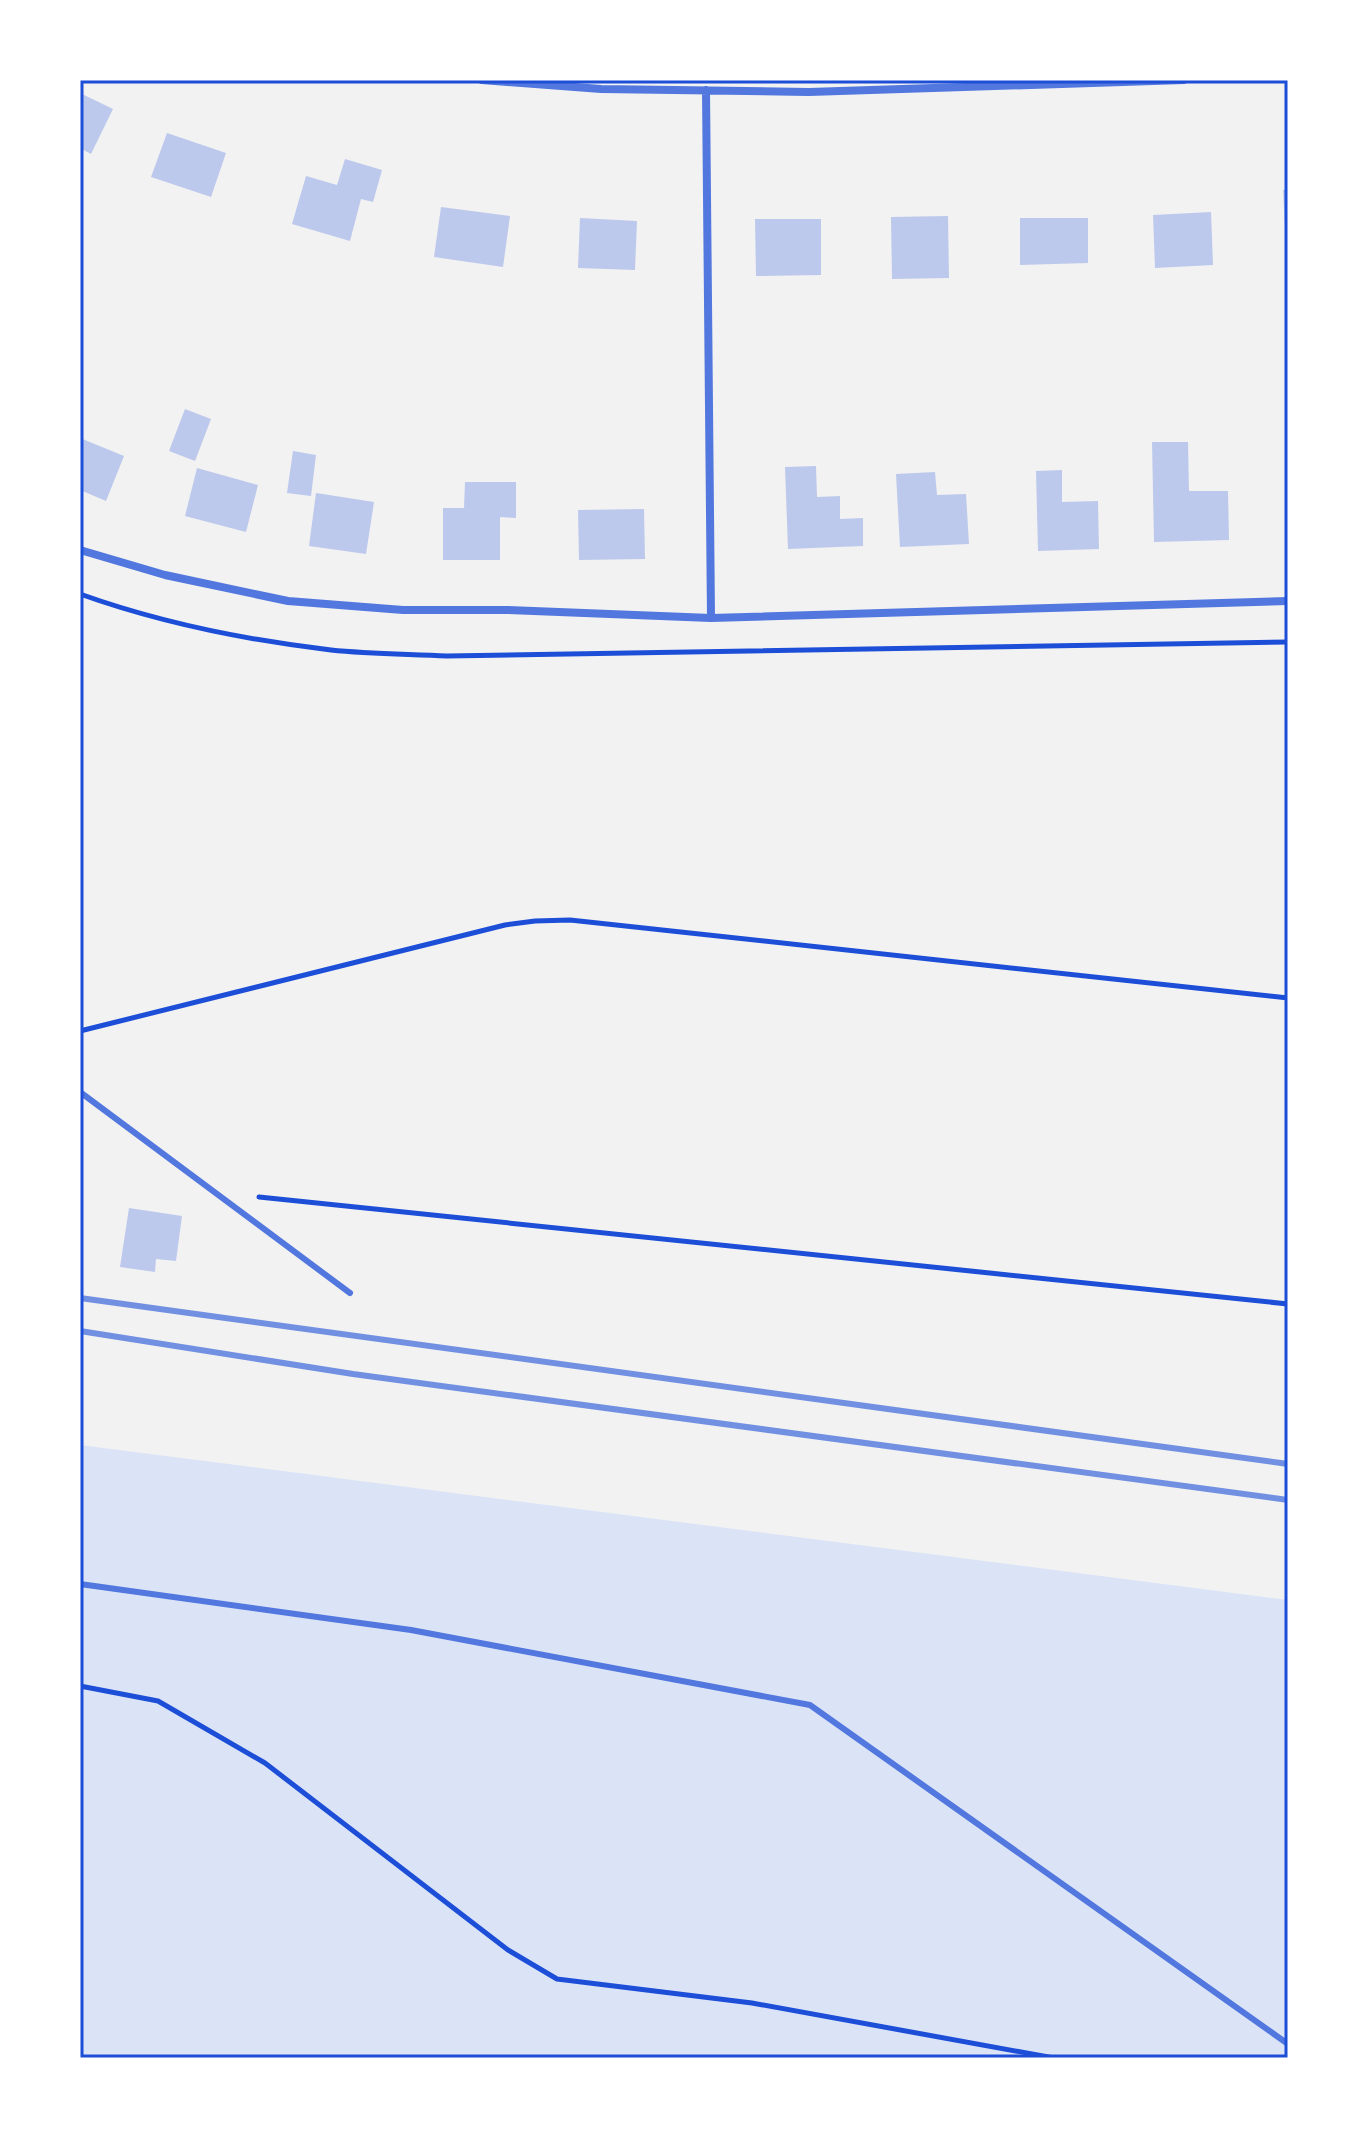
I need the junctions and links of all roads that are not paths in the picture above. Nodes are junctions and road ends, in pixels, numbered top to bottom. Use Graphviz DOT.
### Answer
graph roads {
  1 [pos="482,80"];
  2 [pos="810,80"];
  3 [pos="1184,80"];
  4 [pos="601,84"];
  5 [pos="706,90"];
  6 [pos="809,92"];
  7 [pos="80,550"];
  8 [pos="1288,601"];
  9 [pos="711,618"];
  10 [pos="80,1092"];
  11 [pos="350,1293"];
  12 [pos="80,1584"];
  13 [pos="1288,2044"];
  1 -- 4 [label="street"];
  2 -- 6 [label="street"];
  3 -- 6 [label="street"];
  4 -- 5 [label="street"];
  5 -- 6 [label="street"];
  5 -- 9 [label="street"];
  7 -- 9 [label="street"];
  8 -- 9 [label="street"];
  10 -- 11 [label="lane"];
  12 -- 13 [label="lane"];
}
